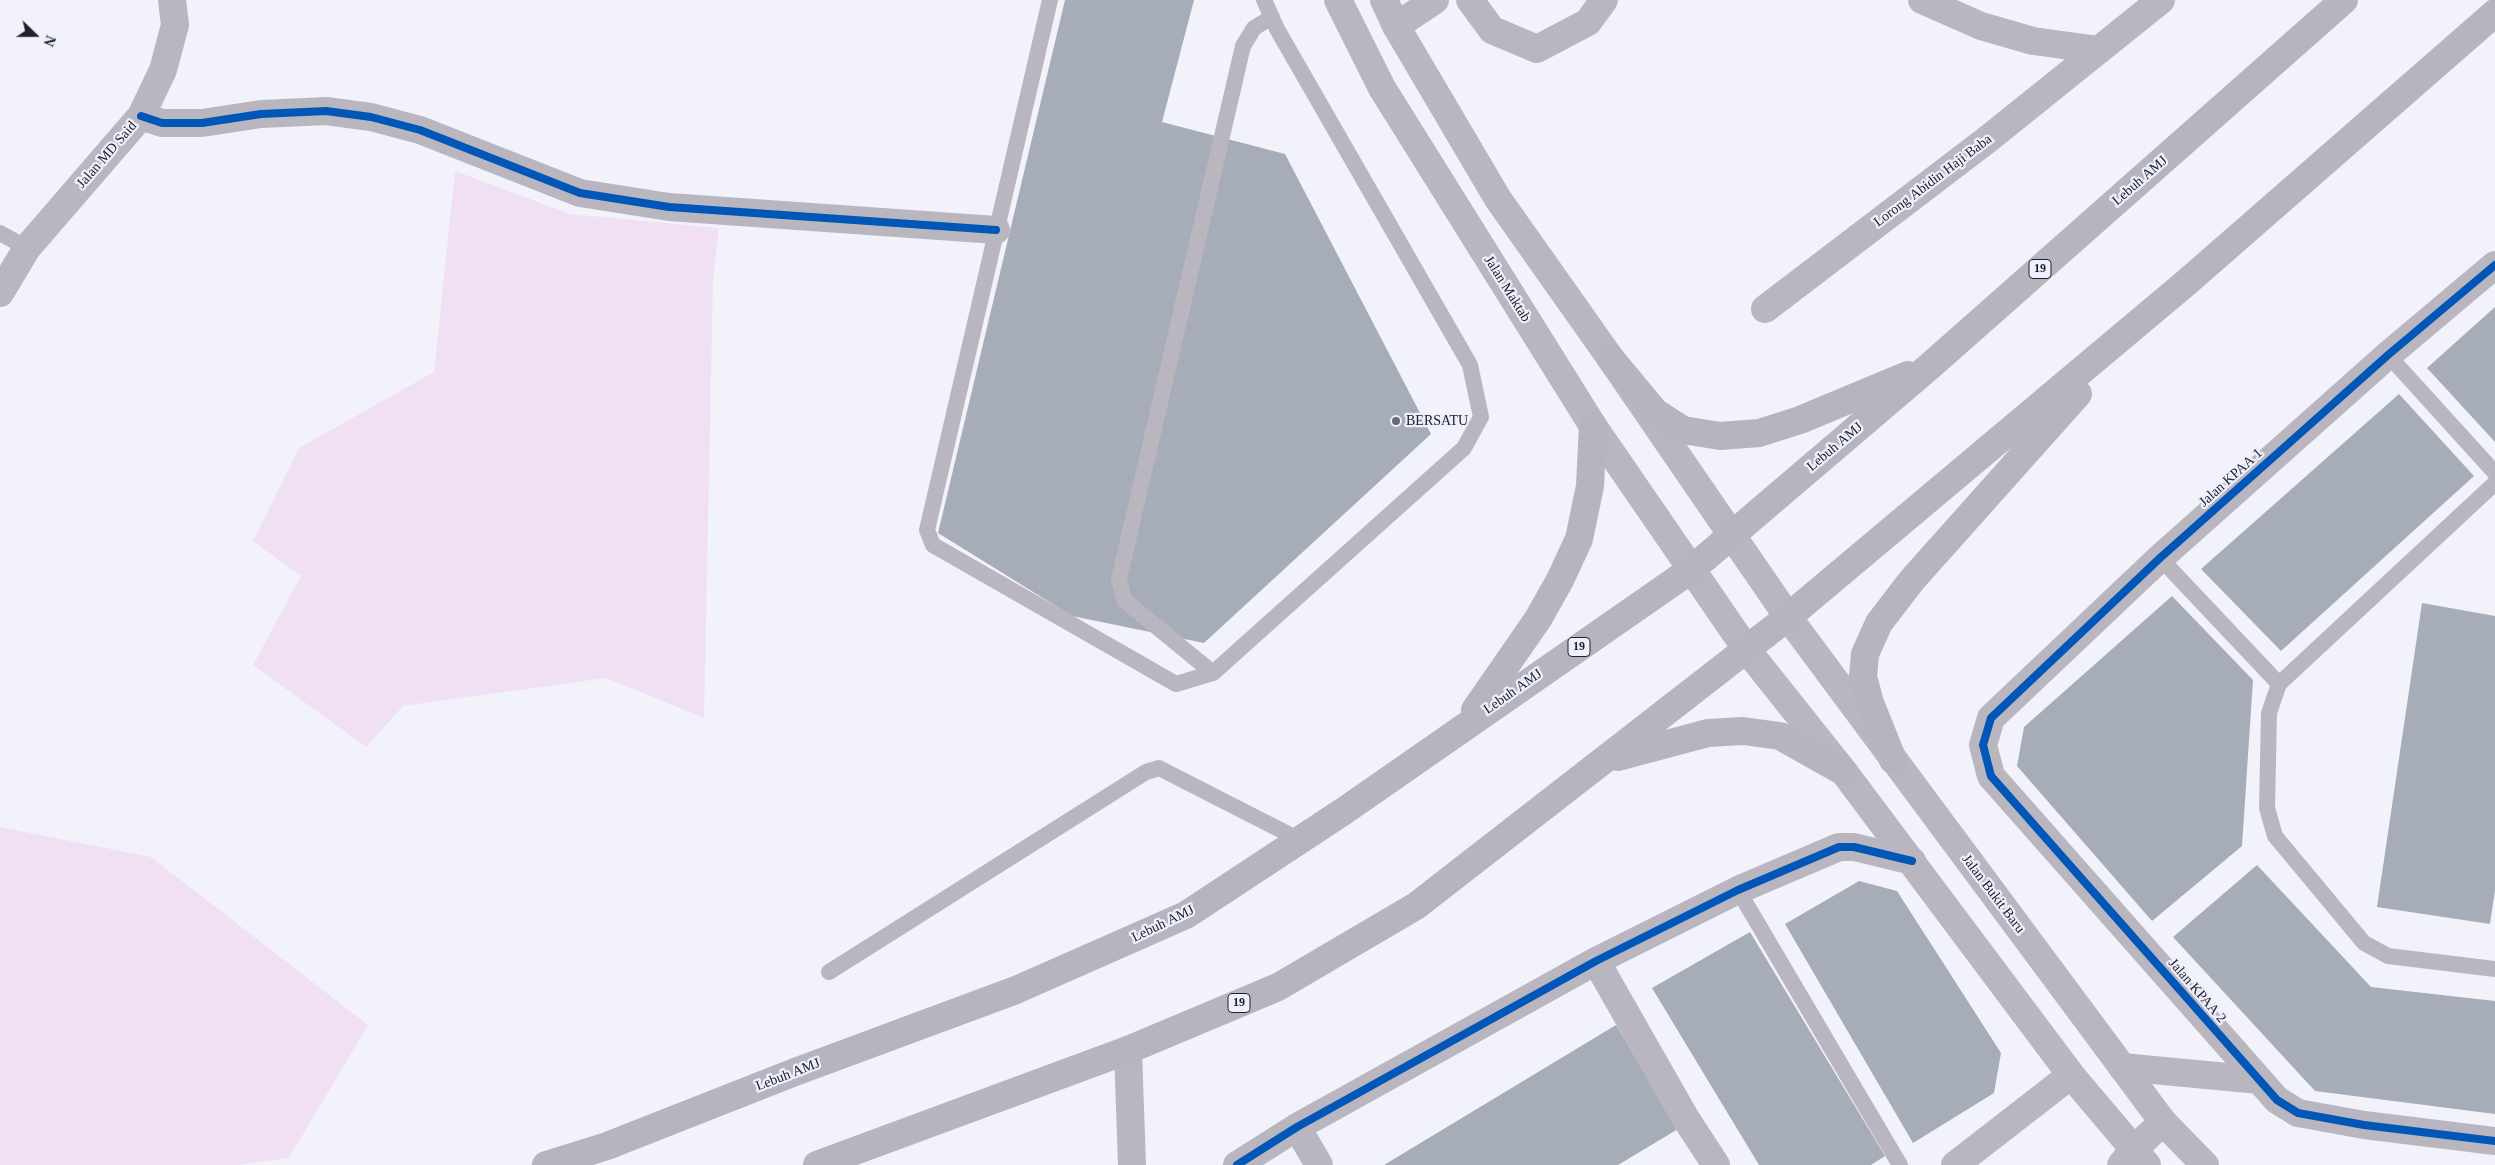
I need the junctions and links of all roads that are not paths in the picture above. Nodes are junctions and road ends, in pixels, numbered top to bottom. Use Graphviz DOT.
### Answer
graph roads {
  1 [pos="172,0"];
  2 [pos="1050,0"];
  3 [pos="1264,0"];
  4 [pos="1338,0"];
  5 [pos="1384,0"];
  6 [pos="1435,0"];
  7 [pos="1470,0"];
  8 [pos="1604,0"];
  9 [pos="1922,0"];
  10 [pos="2161,0"];
  11 [pos="2344,0"];
  12 [pos="2495,13"];
  13 [pos="1272,17"];
  14 [pos="1396,26"];
  15 [pos="2099,50"];
  16 [pos="142,116"];
  17 [pos="996,230"];
  18 [pos="0,233"];
  19 [pos="27,248"];
  20 [pos="2495,265"];
  21 [pos="2187,282"];
  22 [pos="0,293"];
  23 [pos="1765,309"];
  24 [pos="2388,355"];
  25 [pos="1611,359"];
  26 [pos="1930,366"];
  27 [pos="1593,426"];
  28 [pos="2495,473"];
  29 [pos="2495,483"];
  30 [pos="1732,535"];
  31 [pos="2160,558"];
  32 [pos="1692,569"];
  33 [pos="1788,617"];
  34 [pos="1747,650"];
  35 [pos="1213,673"];
  36 [pos="2279,684"];
  37 [pos="1991,718"];
  38 [pos="1466,724"];
  39 [pos="1607,760"];
  40 [pos="1893,760"];
  41 [pos="1844,772"];
  42 [pos="1300,840"];
  43 [pos="1912,861"];
  44 [pos="1738,890"];
  45 [pos="1596,961"];
  46 [pos="2495,969"];
  47 [pos="829,972"];
  48 [pos="1128,1050"];
  49 [pos="2122,1067"];
  50 [pos="2071,1074"];
  51 [pos="2259,1080"];
  52 [pos="2163,1122"];
  53 [pos="1297,1127"];
  54 [pos="2495,1141"];
  55 [pos="2134,1160"];
  56 [pos="825,1164"];
  57 [pos="546,1165"];
  58 [pos="1132,1165"];
  59 [pos="1237,1165"];
  60 [pos="1319,1165"];
  61 [pos="1716,1165"];
  62 [pos="1900,1165"];
  63 [pos="1955,1165"];
  64 [pos="2205,1165"];
  1 -- 16 [label="street, Jalan MD Said"];
  2 -- 17 [label="lane"];
  3 -- 13 [label="lane"];
  4 -- 27 [label="main road, Jalan Maktab"];
  5 -- 14 [label="main road"];
  6 -- 14 [label="street"];
  7 -- 8 [label="street"];
  9 -- 15 [label="street"];
  10 -- 15 [label="street, Lorong Abidin Haji Baba"];
  11 -- 26 [label="highway, Lebuh AMJ / 19"];
  12 -- 21 [label="highway, 19"];
  13 -- 35 [label="lane"];
  13 -- 35 [label="lane"];
  14 -- 25 [label="main road"];
  15 -- 23 [label="street, Lorong Abidin Haji Baba"];
  16 -- 17 [label="street"];
  16 -- 19 [label="street, Jalan MD Said"];
  17 -- 35 [label="lane"];
  18 -- 19 [label="lane"];
  19 -- 22 [label="street, Jalan MD Said"];
  20 -- 24 [label="street, Jalan KPAA 1"];
  21 -- 33 [label="highway, 19"];
  21 -- 40 [label="highway"];
  24 -- 28 [label="lane"];
  24 -- 31 [label="street, Jalan KPAA 1"];
  25 -- 26 [label="highway"];
  25 -- 30 [label="main road"];
  26 -- 30 [label="highway, Lebuh AMJ / 19"];
  27 -- 32 [label="main road, Jalan Maktab"];
  27 -- 38 [label="highway"];
  29 -- 36 [label="lane"];
  30 -- 32 [label="highway, Lebuh AMJ / 19"];
  30 -- 33 [label="main road, Jalan Bukit Baru"];
  31 -- 36 [label="lane"];
  31 -- 37 [label="street, Jalan KPAA 1"];
  32 -- 34 [label="main road, Jalan Maktab"];
  32 -- 38 [label="highway, Lebuh AMJ / 19"];
  33 -- 34 [label="highway, 19"];
  33 -- 40 [label="main road, Jalan Bukit Baru"];
  34 -- 39 [label="highway, 19"];
  34 -- 41 [label="main road"];
  36 -- 46 [label="lane"];
  37 -- 51 [label="street, Jalan KPAA 2"];
  38 -- 42 [label="highway, Lebuh AMJ / 19"];
  39 -- 41 [label="highway"];
  39 -- 48 [label="highway, 19"];
  40 -- 49 [label="main road, Jalan Bukit Baru"];
  41 -- 43 [label="main road"];
  42 -- 47 [label="lane"];
  42 -- 57 [label="highway, Lebuh AMJ / 19"];
  43 -- 44 [label="street"];
  43 -- 50 [label="main road"];
  44 -- 45 [label="street"];
  44 -- 62 [label="lane"];
  45 -- 53 [label="street"];
  45 -- 61 [label="street"];
  48 -- 56 [label="highway, 19"];
  48 -- 58 [label="street"];
  49 -- 51 [label="street"];
  49 -- 52 [label="main road, Jalan Bukit Baru"];
  50 -- 55 [label="main road"];
  50 -- 63 [label="street"];
  51 -- 54 [label="street, Jalan KPAA 2"];
  52 -- 55 [label="street"];
  52 -- 64 [label="main road, Jalan Bukit Baru"];
  53 -- 59 [label="street"];
  53 -- 60 [label="street"];
}
